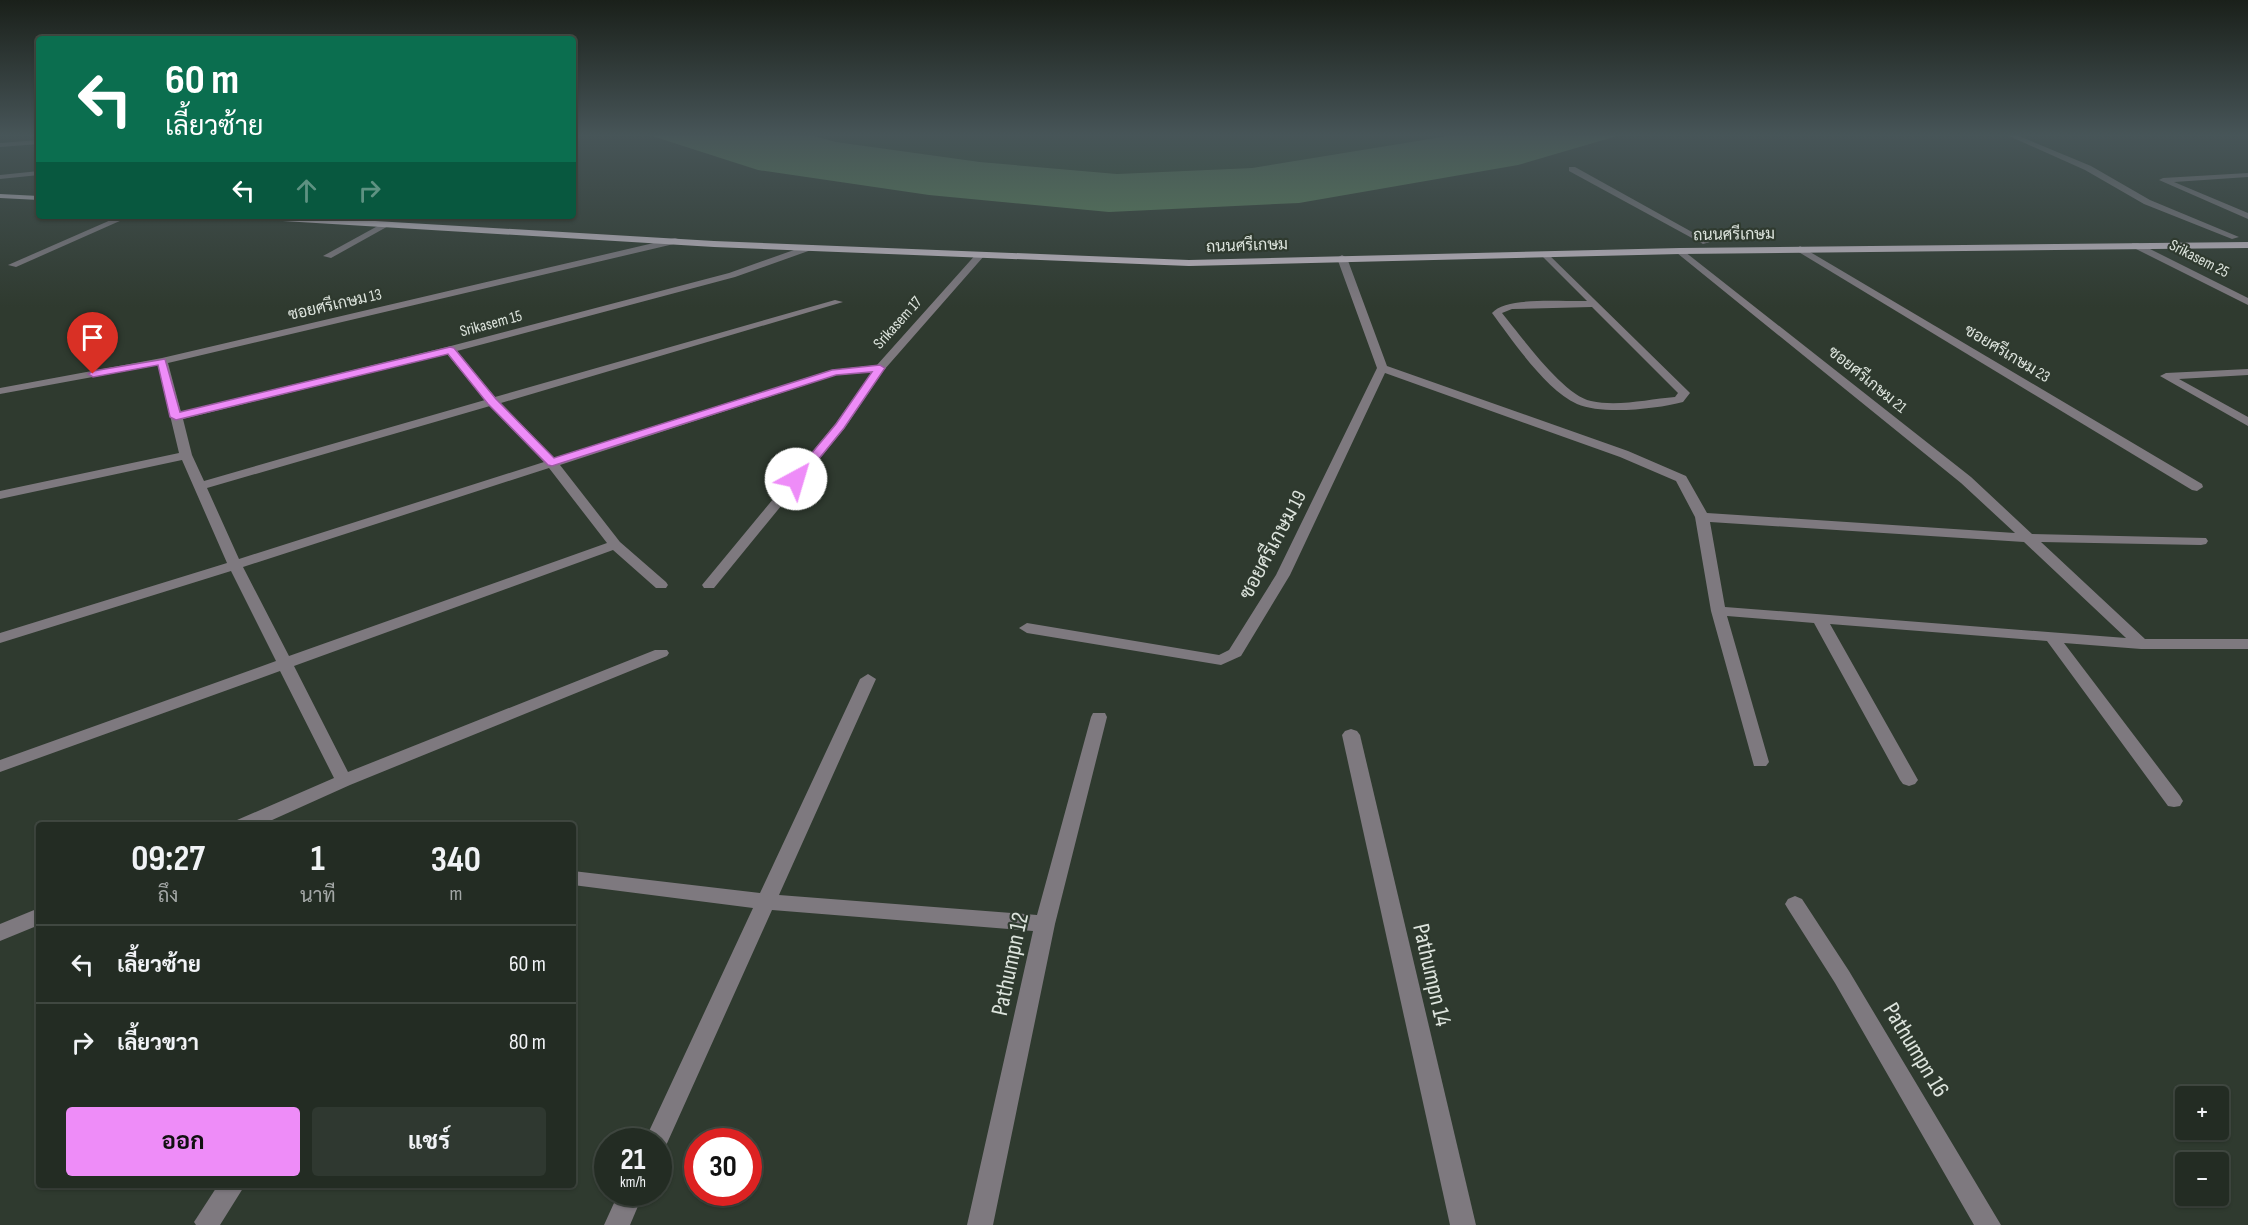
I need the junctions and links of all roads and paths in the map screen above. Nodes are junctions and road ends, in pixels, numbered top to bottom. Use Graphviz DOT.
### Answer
graph roads {
  1 [pos="1616,193"];
  2 [pos="2132,193"];
  3 [pos="2194,193"];
  4 [pos="0,196"];
  5 [pos="36,198"];
  6 [pos="20,207"];
  7 [pos="36,207"];
  8 [pos="2248,216"];
  9 [pos="120,219"];
  10 [pos="301,219"];
  11 [pos="466,219"];
  12 [pos="388,224"];
  13 [pos="558,224"];
  14 [pos="661,230"];
  15 [pos="2248,236"];
  16 [pos="2235,237"];
  17 [pos="675,241"];
  18 [pos="1706,242"];
  19 [pos="2135,245"];
  20 [pos="2248,245"];
  21 [pos="811,248"];
  22 [pos="1367,248"];
  23 [pos="1356,249"];
  24 [pos="1800,249"];
  25 [pos="1680,251"];
  26 [pos="1236,252"];
  27 [pos="1212,253"];
  28 [pos="981,254"];
  29 [pos="1546,255"];
  30 [pos="328,256"];
  31 [pos="1342,258"];
  32 [pos="1244,261"];
  33 [pos="1220,262"];
  34 [pos="13,265"];
  35 [pos="838,302"];
  36 [pos="2248,302"];
  37 [pos="1596,304"];
  38 [pos="450,350"];
  39 [pos="162,361"];
  40 [pos="880,368"];
  41 [pos="1382,368"];
  42 [pos="2248,372"];
  43 [pos="0,391"];
  44 [pos="492,402"];
  45 [pos="176,417"];
  46 [pos="2248,422"];
  47 [pos="186,455"];
  48 [pos="552,463"];
  49 [pos="201,486"];
  50 [pos="2197,487"];
  51 [pos="0,495"];
  52 [pos="1702,518"];
  53 [pos="2030,538"];
  54 [pos="2201,542"];
  55 [pos="615,545"];
  56 [pos="236,565"];
  57 [pos="661,585"];
  58 [pos="709,585"];
  59 [pos="1718,611"];
  60 [pos="1820,620"];
  61 [pos="1027,628"];
  62 [pos="2052,637"];
  63 [pos="0,638"];
  64 [pos="2141,644"];
  65 [pos="2248,644"];
  66 [pos="661,653"];
  67 [pos="285,665"];
  68 [pos="868,679"];
  69 [pos="1099,717"];
  70 [pos="1351,735"];
  71 [pos="1760,762"];
  72 [pos="0,766"];
  73 [pos="1909,780"];
  74 [pos="344,781"];
  75 [pos="2174,801"];
  76 [pos="251,822"];
  77 [pos="576,878"];
  78 [pos="767,902"];
  79 [pos="1795,904"];
  80 [pos="36,917"];
  81 [pos="1045,924"];
  82 [pos="0,933"];
  83 [pos="662,1128"];
  84 [pos="231,1188"];
  85 [pos="626,1206"];
  86 [pos="207,1222"];
  87 [pos="617,1225"];
  88 [pos="980,1225"];
  89 [pos="1463,1225"];
  90 [pos="1988,1225"];
  1 -- 18 [label="street"];
  2 -- 16 [label="street"];
  3 -- 8 [label="street"];
  4 -- 5 [label="main road"];
  6 -- 7 [label="main road"];
  9 -- 34 [label="street"];
  10 -- 12 [label="main road, ถนนศรีเกษม"];
  11 -- 13 [label="main road"];
  12 -- 17 [label="main road, ถนนศรีเกษม"];
  12 -- 30 [label="street"];
  14 -- 27 [label="main road, ถนนศรีเกษม"];
  15 -- 16 [label="main road, ถนนศรีเกษม"];
  16 -- 18 [label="main road, ถนนศรีเกษม"];
  17 -- 21 [label="main road, ถนนศรีเกษม"];
  17 -- 39 [label="street, ซอยศรีเกษม 13"];
  18 -- 22 [label="main road, ถนนศรีเกษม"];
  19 -- 20 [label="main road, ถนนศรีเกษม"];
  19 -- 24 [label="main road, ถนนศรีเกษม"];
  19 -- 36 [label="street, Srikasem 25"];
  21 -- 28 [label="main road, ถนนศรีเกษม"];
  21 -- 38 [label="street, Srikasem 15"];
  23 -- 26 [label="main road, ถนนศรีเกษม"];
  24 -- 25 [label="main road, ถนนศรีเกษม"];
  24 -- 50 [label="street, ซอยศรีเกษม 23"];
  25 -- 29 [label="main road, ถนนศรีเกษม"];
  25 -- 53 [label="street, ซอยศรีเกษม 21"];
  26 -- 27 [label="main road, ถนนศรีเกษม"];
  26 -- 32 [label="main road"];
  27 -- 33 [label="main road"];
  28 -- 33 [label="main road, ถนนศรีเกษม"];
  28 -- 40 [label="street, Srikasem 17"];
  29 -- 31 [label="main road, ถนนศรีเกษม"];
  29 -- 37 [label="street"];
  31 -- 32 [label="main road, ถนนศรีเกษม"];
  31 -- 41 [label="street"];
  32 -- 33 [label="main road, ถนนศรีเกษม"];
  35 -- 44 [label="street"];
  37 -- 37 [label="street"];
  38 -- 44 [label="street"];
  38 -- 45 [label="street, Srikasem 15"];
  39 -- 43 [label="street, ซอยศรีเกษม 13"];
  39 -- 45 [label="street"];
  40 -- 48 [label="street"];
  40 -- 58 [label="street, Srikasem 17"];
  41 -- 52 [label="street"];
  41 -- 61 [label="street, ซอยศรีเกษม 19"];
  42 -- 46 [label="street"];
  44 -- 48 [label="street"];
  44 -- 49 [label="street"];
  45 -- 47 [label="street"];
  47 -- 49 [label="street"];
  47 -- 51 [label="street"];
  48 -- 55 [label="street"];
  48 -- 56 [label="street"];
  49 -- 56 [label="street"];
  52 -- 53 [label="street"];
  52 -- 59 [label="street"];
  53 -- 54 [label="street"];
  53 -- 64 [label="street, ซอยศรีเกษม 21"];
  55 -- 57 [label="street"];
  55 -- 67 [label="street"];
  56 -- 63 [label="street"];
  56 -- 67 [label="street"];
  59 -- 60 [label="street"];
  59 -- 71 [label="street"];
  60 -- 62 [label="street"];
  60 -- 73 [label="street"];
  62 -- 64 [label="street"];
  62 -- 75 [label="street"];
  64 -- 65 [label="street"];
  66 -- 74 [label="street"];
  67 -- 72 [label="street"];
  67 -- 74 [label="street"];
  68 -- 78 [label="street"];
  69 -- 81 [label="street, Pathumpn 12"];
  70 -- 89 [label="street, Pathumpn 14"];
  74 -- 76 [label="street"];
  77 -- 78 [label="street"];
  78 -- 81 [label="street"];
  78 -- 83 [label="street"];
  79 -- 90 [label="street, Pathumpn 16"];
  80 -- 82 [label="street"];
  81 -- 88 [label="street, Pathumpn 12"];
  84 -- 86 [label="street"];
  85 -- 87 [label="street"];
}
